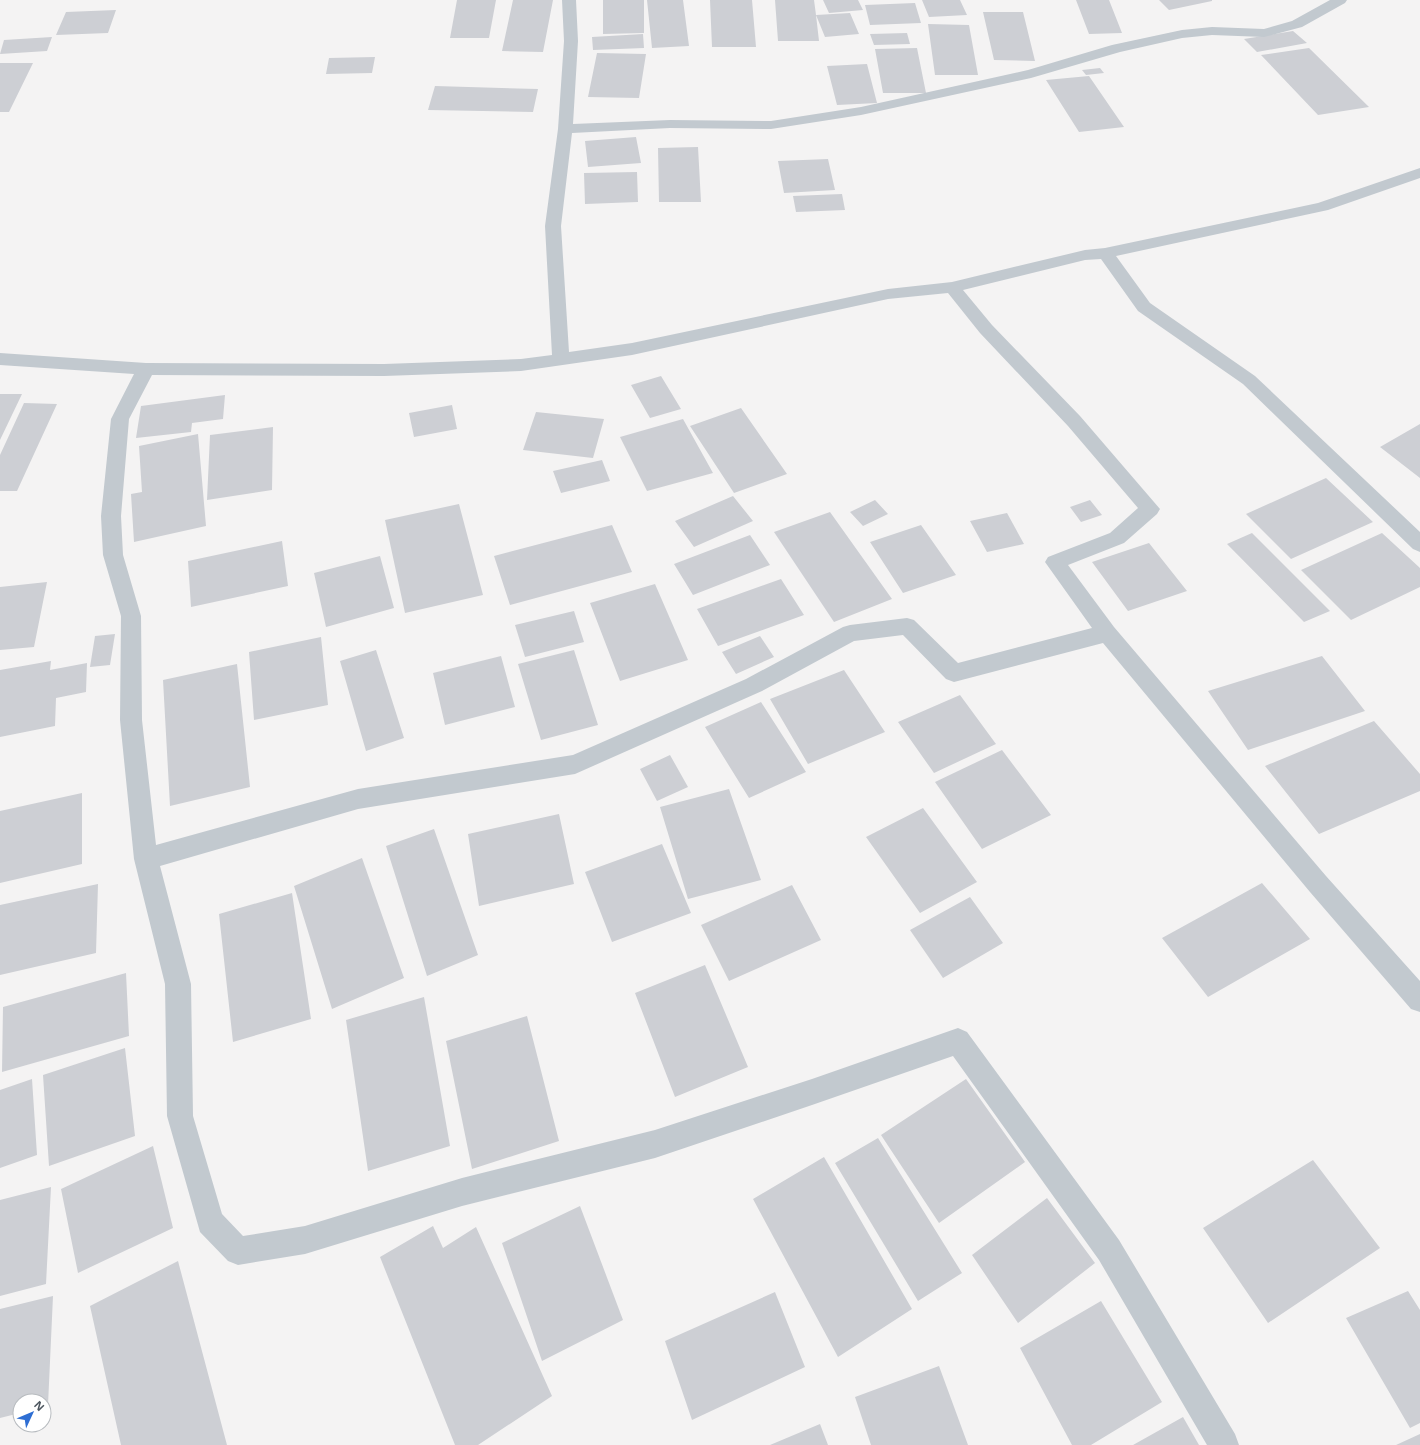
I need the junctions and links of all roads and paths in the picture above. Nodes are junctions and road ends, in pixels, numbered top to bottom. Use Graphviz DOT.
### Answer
graph roads {
  1 [pos="568,0"];
  2 [pos="1340,0"];
  3 [pos="565,129"];
  4 [pos="1420,173"];
  5 [pos="1105,253"];
  6 [pos="952,287"];
  7 [pos="0,359"];
  8 [pos="561,359"];
  9 [pos="146,369"];
  10 [pos="1420,544"];
  11 [pos="1107,633"];
  12 [pos="146,859"];
  13 [pos="1420,1000"];
  14 [pos="1224,1445"];
  1 -- 3 [label="street"];
  2 -- 3 [label="street"];
  3 -- 8 [label="street"];
  4 -- 5 [label="street"];
  5 -- 6 [label="street"];
  5 -- 10 [label="street"];
  6 -- 8 [label="street"];
  6 -- 11 [label="street"];
  7 -- 9 [label="street"];
  8 -- 9 [label="street"];
  9 -- 12 [label="street"];
  11 -- 12 [label="street"];
  11 -- 13 [label="street"];
  12 -- 14 [label="street"];
}
